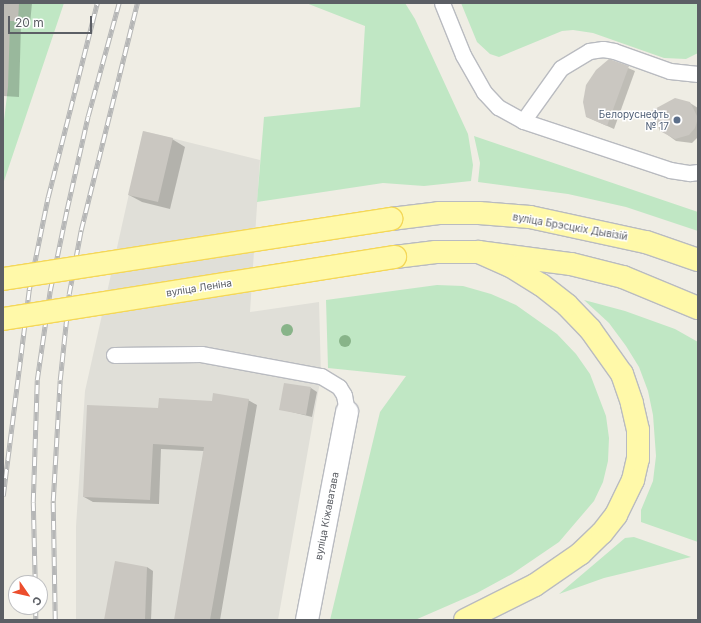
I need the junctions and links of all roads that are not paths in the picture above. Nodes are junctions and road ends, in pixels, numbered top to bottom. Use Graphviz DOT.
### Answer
graph roads {
  1 [pos="442,3"];
  2 [pos="698,74"];
  3 [pos="523,121"];
  4 [pos="698,172"];
  5 [pos="478,252"];
  6 [pos="698,260"];
  7 [pos="3,279"];
  8 [pos="698,308"];
  9 [pos="3,319"];
  10 [pos="114,354"];
  11 [pos="347,412"];
  12 [pos="307,620"];
  13 [pos="465,620"];
  1 -- 3 [label="lane"];
  2 -- 3 [label="lane"];
  3 -- 4 [label="lane"];
  5 -- 8 [label="main road"];
  5 -- 9 [label="main road, вуліца Леніна, bridge"];
  5 -- 13 [label="main road"];
  6 -- 7 [label="main road, вуліца Брэсцкіх Дывізій, bridge"];
  10 -- 11 [label="lane"];
  11 -- 12 [label="street, вуліца Кіжаватава"];
}
